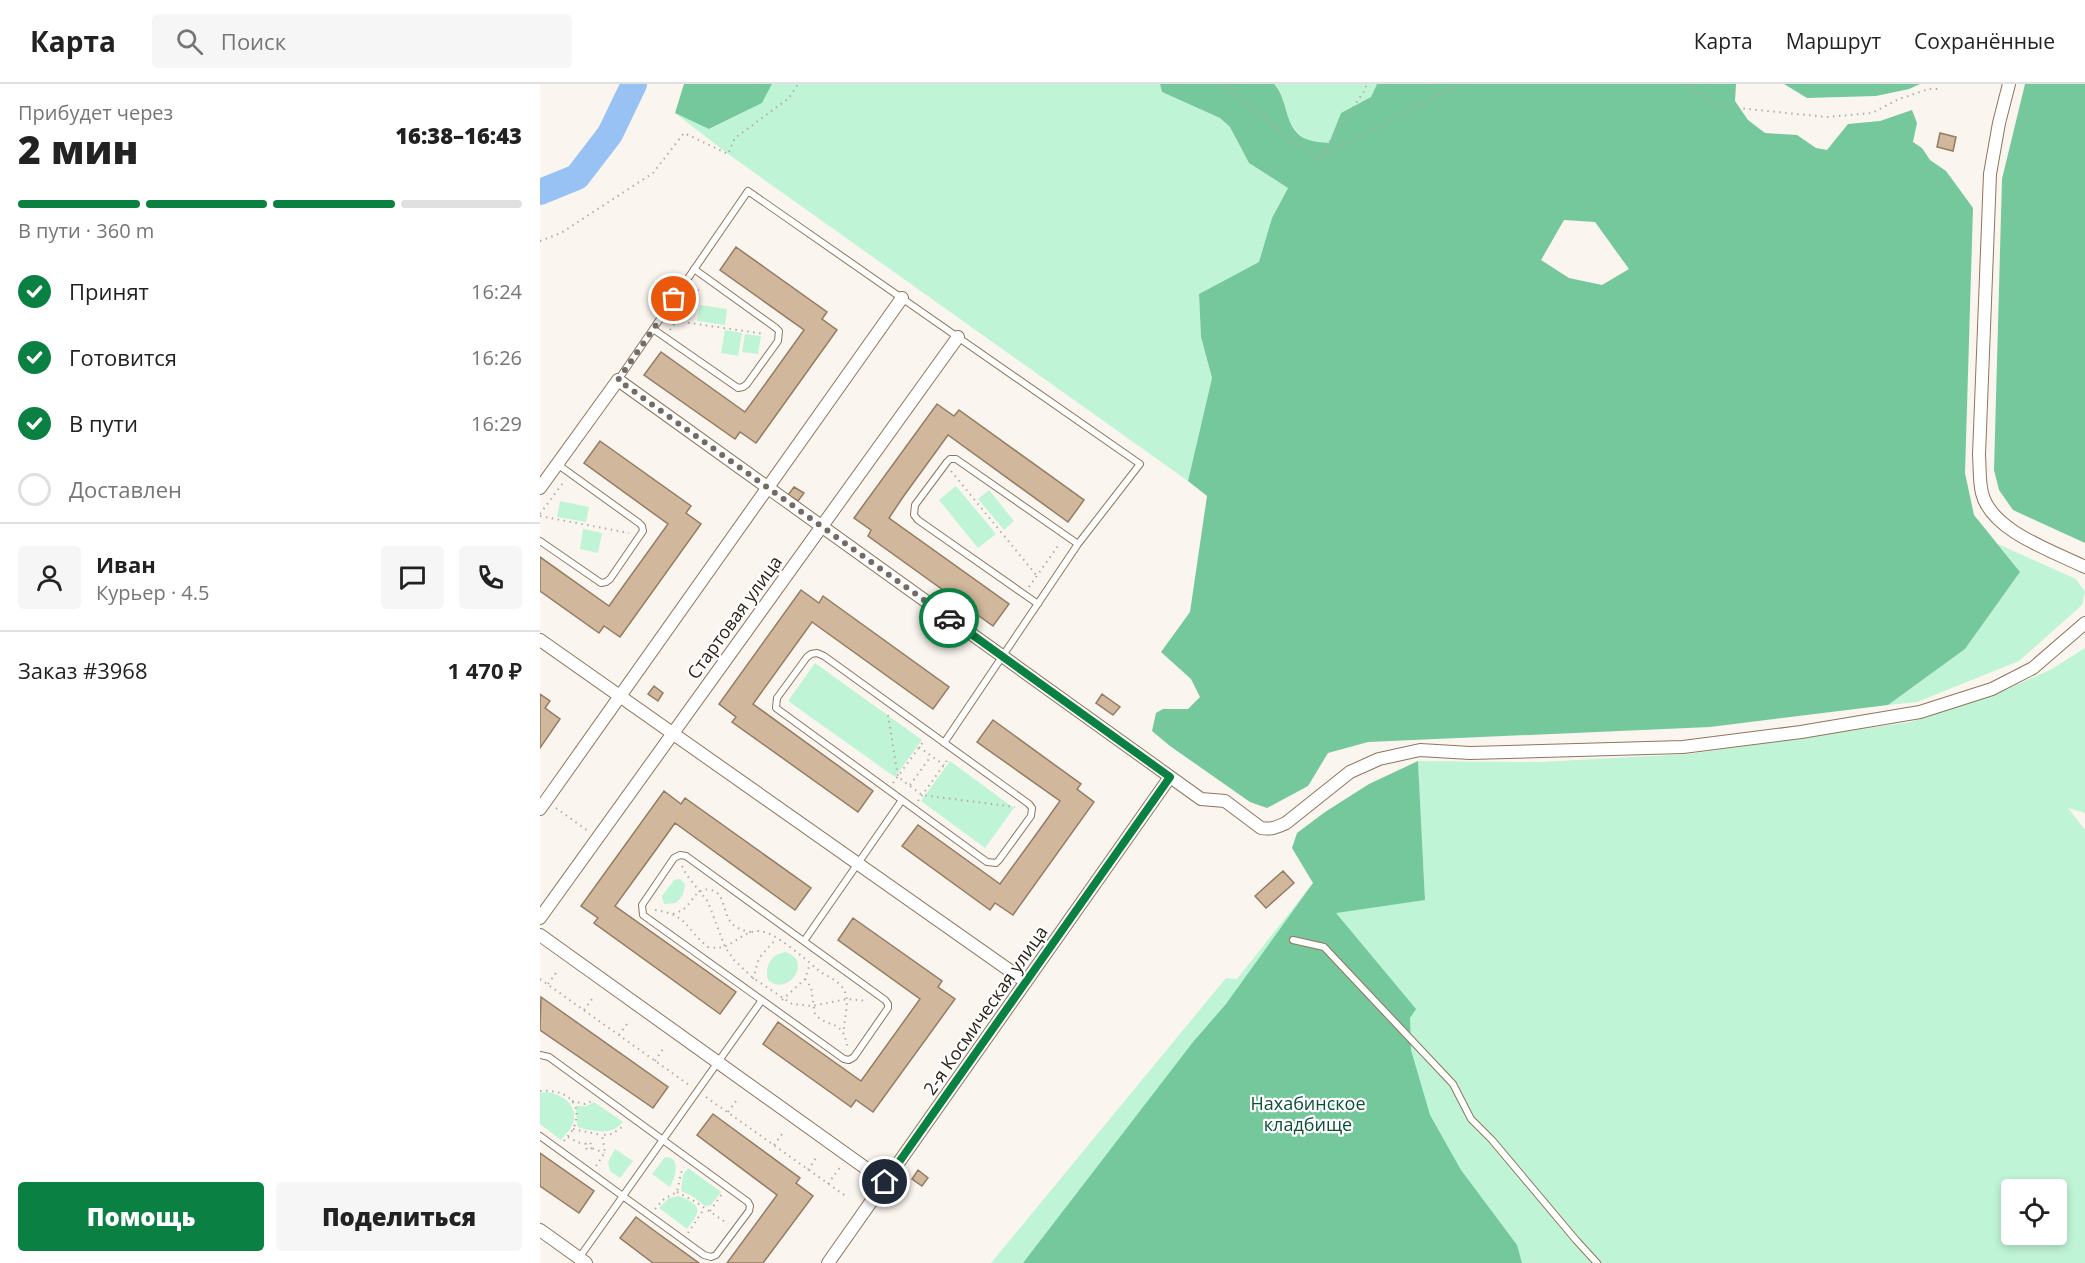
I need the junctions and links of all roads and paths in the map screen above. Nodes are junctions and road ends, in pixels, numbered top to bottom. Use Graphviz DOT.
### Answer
graph roads {
  1 [pos="798,84"];
  2 [pos="1222,84"];
  3 [pos="1367,84"];
  4 [pos="1460,84"];
  5 [pos="1684,84"];
  6 [pos="2009,84"];
  7 [pos="1939,89"];
  8 [pos="1317,159"];
  9 [pos="540,241"];
  10 [pos="694,269"];
  11 [pos="706,278"];
  12 [pos="902,298"];
  13 [pos="676,321"];
  14 [pos="653,329"];
  15 [pos="780,336"];
  16 [pos="664,337"];
  17 [pos="958,337"];
  18 [pos="618,380"];
  19 [pos="557,464"];
  20 [pos="945,464"];
  21 [pos="569,473"];
  22 [pos="540,488"];
  23 [pos="768,488"];
  24 [pos="540,515"];
  25 [pos="822,526"];
  26 [pos="641,536"];
  27 [pos="1065,536"];
  28 [pos="540,541"];
  29 [pos="1078,544"];
  30 [pos="2085,567"];
  31 [pos="1037,576"];
  32 [pos="1024,594"];
  33 [pos="1038,604"];
  34 [pos="2085,623"];
  35 [pos="540,640"];
  36 [pos="1002,656"];
  37 [pos="620,696"];
  38 [pos="886,701"];
  39 [pos="930,732"];
  40 [pos="673,734"];
  41 [pos="944,743"];
  42 [pos="919,747"];
  43 [pos="954,750"];
  44 [pos="931,756"];
  45 [pos="944,765"];
  46 [pos="898,777"];
  47 [pos="1170,777"];
  48 [pos="910,786"];
  49 [pos="888,790"];
  50 [pos="922,795"];
  51 [pos="902,800"];
  52 [pos="543,805"];
  53 [pos="913,808"];
  54 [pos="1032,810"];
  55 [pos="597,838"];
  56 [pos="680,855"];
  57 [pos="858,864"];
  58 [pos="699,891"];
  59 [pos="641,911"];
  60 [pos="673,914"];
  61 [pos="540,918"];
  62 [pos="789,930"];
  63 [pos="752,932"];
  64 [pos="540,935"];
  65 [pos="777,938"];
  66 [pos="1293,940"];
  67 [pos="804,941"];
  68 [pos="725,947"];
  69 [pos="820,953"];
  70 [pos="811,962"];
  71 [pos="556,973"];
  72 [pos="753,978"];
  73 [pos="805,979"];
  74 [pos="1026,982"];
  75 [pos="548,984"];
  76 [pos="746,989"];
  77 [pos="592,999"];
  78 [pos="783,999"];
  79 [pos="847,999"];
  80 [pos="762,1000"];
  81 [pos="888,1004"];
  82 [pos="812,1006"];
  83 [pos="584,1010"];
  84 [pos="776,1010"];
  85 [pos="627,1024"];
  86 [pos="844,1034"];
  87 [pos="619,1035"];
  88 [pos="663,1049"];
  89 [pos="540,1055"];
  90 [pos="849,1060"];
  91 [pos="655,1061"];
  92 [pos="717,1062"];
  93 [pos="540,1091"];
  94 [pos="598,1093"];
  95 [pos="572,1101"];
  96 [pos="736,1101"];
  97 [pos="728,1112"];
  98 [pos="631,1117"];
  99 [pos="573,1129"];
  100 [pos="782,1134"];
  101 [pos="602,1135"];
  102 [pos="540,1136"];
  103 [pos="568,1136"];
  104 [pos="662,1140"];
  105 [pos="585,1144"];
  106 [pos="774,1145"];
  107 [pos="592,1148"];
  108 [pos="558,1149"];
  109 [pos="604,1154"];
  110 [pos="848,1156"];
  111 [pos="816,1158"];
  112 [pos="689,1159"];
  113 [pos="808,1170"];
  114 [pos="591,1174"];
  115 [pos="885,1182"];
  116 [pos="828,1184"];
  117 [pos="727,1187"];
  118 [pos="677,1192"];
  119 [pos="623,1196"];
  120 [pos="704,1209"];
  121 [pos="710,1211"];
  122 [pos="649,1216"];
  123 [pos="735,1229"];
  124 [pos="540,1230"];
  125 [pos="683,1240"];
  126 [pos="583,1260"];
  127 [pos="828,1263"];
  128 [pos="1598,1263"];
  1 -- 9 [label="path"];
  2 -- 8 [label="path"];
  3 -- 8 [label="path"];
  4 -- 8 [label="path"];
  5 -- 7 [label="path"];
  6 -- 30 [label="street"];
  10 -- 11 [label="lane"];
  10 -- 12 [label="lane"];
  10 -- 14 [label="lane"];
  11 -- 13 [label="path"];
  11 -- 15 [label="lane"];
  12 -- 17 [label="lane"];
  12 -- 23 [label="street"];
  13 -- 15 [label="path"];
  13 -- 16 [label="path"];
  14 -- 16 [label="lane"];
  14 -- 18 [label="lane"];
  15 -- 16 [label="lane"];
  17 -- 25 [label="street, Стартовая улица"];
  17 -- 29 [label="lane"];
  18 -- 19 [label="street"];
  18 -- 23 [label="street"];
  19 -- 21 [label="lane"];
  19 -- 22 [label="street"];
  20 -- 27 [label="lane"];
  20 -- 31 [label="path"];
  20 -- 32 [label="lane"];
  21 -- 24 [label="path"];
  21 -- 26 [label="lane"];
  23 -- 25 [label="street"];
  23 -- 37 [label="street"];
  24 -- 26 [label="path"];
  25 -- 36 [label="street"];
  25 -- 40 [label="street, Стартовая улица"];
  26 -- 28 [label="lane"];
  27 -- 29 [label="lane"];
  27 -- 31 [label="path"];
  29 -- 33 [label="lane"];
  31 -- 32 [label="path"];
  32 -- 33 [label="lane"];
  33 -- 36 [label="lane"];
  34 -- 47 [label="street"];
  35 -- 37 [label="street"];
  36 -- 41 [label="lane"];
  36 -- 47 [label="street"];
  37 -- 40 [label="street"];
  37 -- 52 [label="street"];
  38 -- 39 [label="lane"];
  38 -- 46 [label="path"];
  38 -- 49 [label="lane"];
  39 -- 41 [label="lane"];
  39 -- 42 [label="path"];
  40 -- 55 [label="street, Стартовая улица"];
  40 -- 57 [label="street"];
  41 -- 43 [label="lane"];
  42 -- 44 [label="path"];
  42 -- 46 [label="path"];
  43 -- 45 [label="path"];
  43 -- 54 [label="lane"];
  44 -- 45 [label="path"];
  44 -- 48 [label="path"];
  45 -- 50 [label="path"];
  46 -- 48 [label="path"];
  46 -- 49 [label="path"];
  47 -- 74 [label="street, 2-я Космическая улица"];
  48 -- 50 [label="path"];
  49 -- 51 [label="lane"];
  50 -- 53 [label="path"];
  50 -- 54 [label="path"];
  51 -- 53 [label="lane"];
  51 -- 57 [label="lane"];
  52 -- 55 [label="path"];
  53 -- 54 [label="lane"];
  55 -- 61 [label="street, Стартовая улица"];
  56 -- 58 [label="path"];
  56 -- 59 [label="lane"];
  56 -- 62 [label="lane"];
  57 -- 67 [label="lane"];
  57 -- 74 [label="street"];
  58 -- 60 [label="path"];
  58 -- 63 [label="path"];
  58 -- 68 [label="path"];
  59 -- 60 [label="path"];
  59 -- 76 [label="lane"];
  60 -- 68 [label="path"];
  62 -- 65 [label="path"];
  62 -- 67 [label="lane"];
  63 -- 65 [label="path"];
  63 -- 68 [label="path"];
  64 -- 92 [label="street"];
  65 -- 70 [label="path"];
  65 -- 72 [label="path"];
  66 -- 128 [label="lane"];
  67 -- 69 [label="lane"];
  68 -- 72 [label="path"];
  69 -- 70 [label="path"];
  69 -- 81 [label="lane"];
  70 -- 73 [label="path"];
  70 -- 79 [label="path"];
  71 -- 75 [label="path"];
  72 -- 76 [label="path"];
  72 -- 78 [label="path"];
  73 -- 78 [label="path"];
  73 -- 82 [label="path"];
  74 -- 115 [label="street, 2-я Космическая улица"];
  76 -- 80 [label="lane"];
  77 -- 83 [label="path"];
  78 -- 82 [label="path"];
  78 -- 84 [label="path"];
  79 -- 81 [label="path"];
  79 -- 82 [label="path"];
  79 -- 86 [label="path"];
  80 -- 84 [label="lane"];
  80 -- 92 [label="lane"];
  81 -- 90 [label="lane"];
  82 -- 86 [label="path"];
  84 -- 90 [label="lane"];
  85 -- 87 [label="path"];
  86 -- 90 [label="path"];
  88 -- 91 [label="path"];
  89 -- 94 [label="lane"];
  92 -- 104 [label="lane"];
  92 -- 110 [label="street"];
  93 -- 95 [label="path"];
  94 -- 95 [label="path"];
  94 -- 98 [label="lane"];
  95 -- 99 [label="path"];
  96 -- 97 [label="path"];
  98 -- 101 [label="path"];
  98 -- 104 [label="lane"];
  99 -- 101 [label="path"];
  99 -- 103 [label="path"];
  100 -- 106 [label="path"];
  101 -- 109 [label="path"];
  102 -- 108 [label="lane"];
  103 -- 105 [label="path"];
  103 -- 108 [label="path"];
  104 -- 112 [label="lane"];
  104 -- 119 [label="lane"];
  105 -- 107 [label="path"];
  105 -- 107 [label="path"];
  107 -- 109 [label="path"];
  108 -- 114 [label="lane"];
  109 -- 114 [label="path"];
  110 -- 115 [label="street"];
  110 -- 116 [label="path"];
  111 -- 113 [label="path"];
  112 -- 117 [label="lane"];
  112 -- 118 [label="path"];
  114 -- 119 [label="lane"];
  115 -- 127 [label="street, 2-я Космическая улица"];
  117 -- 121 [label="path"];
  117 -- 123 [label="lane"];
  118 -- 120 [label="path"];
  118 -- 122 [label="path"];
  119 -- 122 [label="lane"];
  119 -- 126 [label="lane"];
  120 -- 121 [label="path"];
  120 -- 125 [label="path"];
  121 -- 123 [label="path"];
  122 -- 125 [label="lane"];
  123 -- 125 [label="lane"];
  124 -- 126 [label="street"];
}
